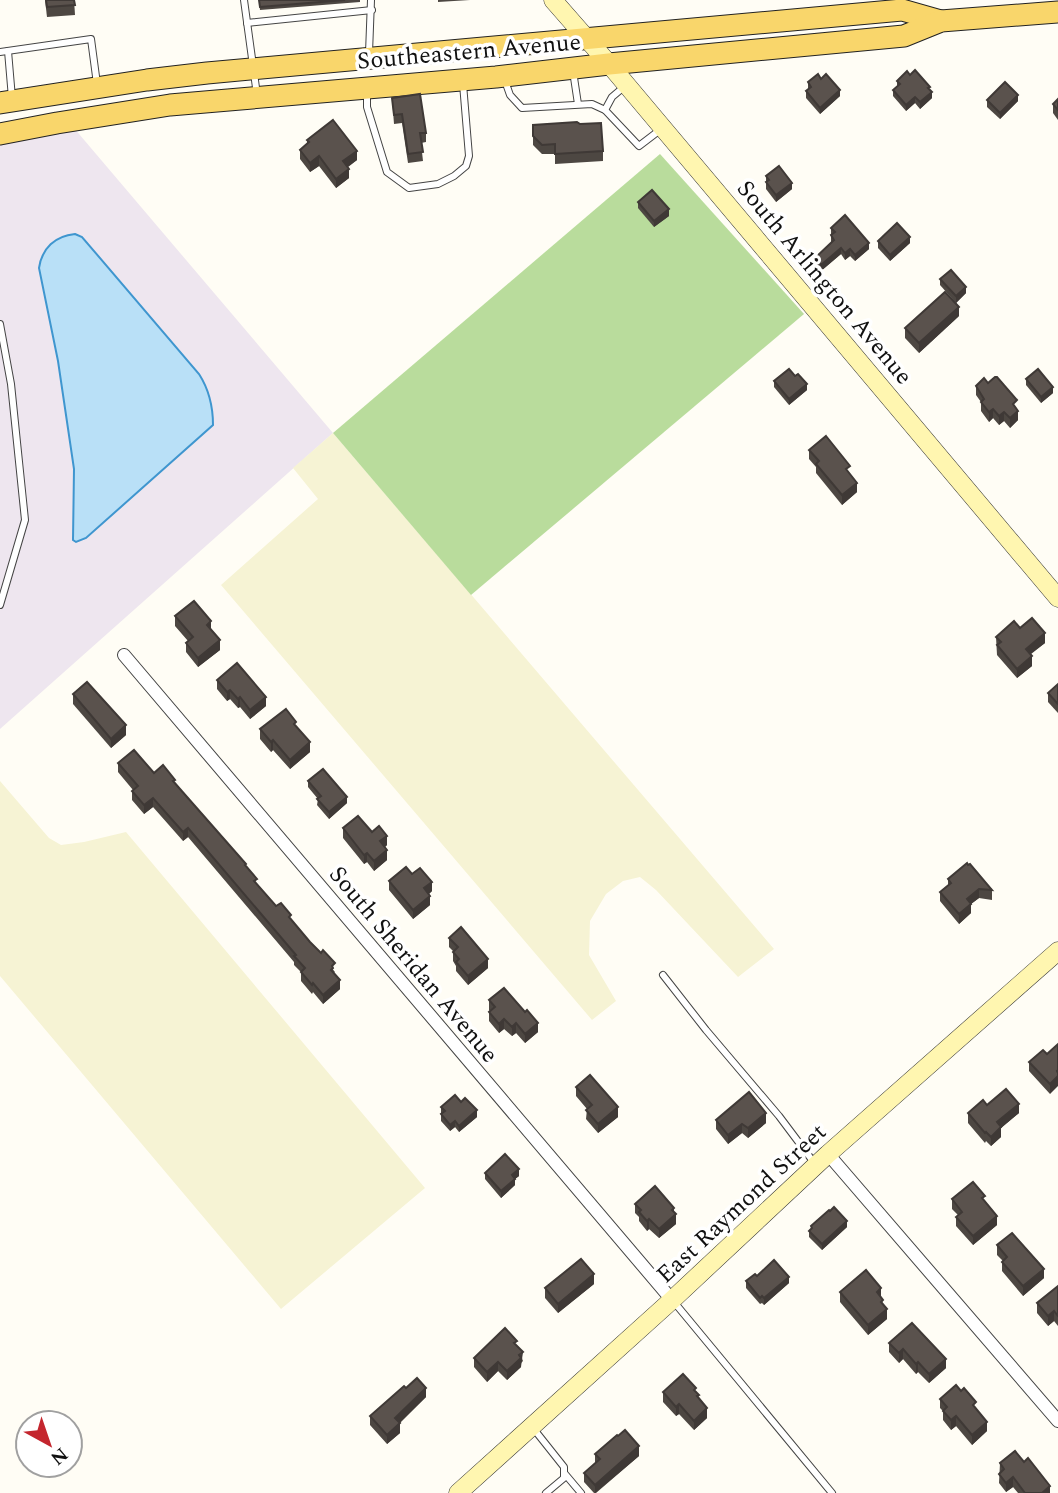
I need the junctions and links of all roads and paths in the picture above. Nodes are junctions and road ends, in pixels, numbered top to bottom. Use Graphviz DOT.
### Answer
graph roads {
  1 [pos="244,0"];
  2 [pos="371,0"];
  3 [pos="553,0"];
  4 [pos="372,10"];
  5 [pos="1058,12"];
  6 [pos="941,21"];
  7 [pos="247,23"];
  8 [pos="586,39"];
  9 [pos="4,51"];
  10 [pos="369,58"];
  11 [pos="609,64"];
  12 [pos="573,68"];
  13 [pos="253,69"];
  14 [pos="504,76"];
  15 [pos="462,80"];
  16 [pos="626,84"];
  17 [pos="98,87"];
  18 [pos="366,88"];
  19 [pos="257,97"];
  20 [pos="6,102"];
  21 [pos="578,104"];
  22 [pos="605,110"];
  23 [pos="663,128"];
  24 [pos="0,134"];
  25 [pos="0,324"];
  26 [pos="1058,598"];
  27 [pos="0,606"];
  28 [pos="124,655"];
  29 [pos="1058,951"];
  30 [pos="663,975"];
  31 [pos="822,1160"];
  32 [pos="672,1300"];
  33 [pos="1058,1421"];
  34 [pos="532,1426"];
  35 [pos="565,1474"];
  36 [pos="466,1490"];
  37 [pos="546,1493"];
  38 [pos="581,1493"];
  39 [pos="832,1493"];
  1 -- 7 [label="lane"];
  2 -- 4 [label="lane"];
  3 -- 8 [label="main road, South Arlington Avenue"];
  4 -- 7 [label="lane"];
  4 -- 10 [label="lane"];
  5 -- 6 [label="main road, Southeastern Avenue"];
  6 -- 8 [label="main road, Southeastern Avenue"];
  6 -- 11 [label="main road, Southeastern Avenue"];
  7 -- 13 [label="lane"];
  8 -- 10 [label="main road, Southeastern Avenue"];
  8 -- 11 [label="main road, South Arlington Avenue"];
  9 -- 17 [label="lane"];
  9 -- 20 [label="lane"];
  10 -- 13 [label="main road, Southeastern Avenue"];
  11 -- 12 [label="main road, Southeastern Avenue"];
  11 -- 16 [label="main road, South Arlington Avenue"];
  12 -- 14 [label="main road, Southeastern Avenue"];
  12 -- 21 [label="lane"];
  13 -- 17 [label="main road, Southeastern Avenue"];
  13 -- 19 [label="lane"];
  14 -- 15 [label="main road, Southeastern Avenue"];
  14 -- 21 [label="lane"];
  15 -- 18 [label="main road, Southeastern Avenue"];
  15 -- 18 [label="lane"];
  16 -- 22 [label="lane"];
  16 -- 23 [label="main road, South Arlington Avenue"];
  17 -- 20 [label="main road, Southeastern Avenue"];
  18 -- 19 [label="main road, Southeastern Avenue"];
  19 -- 24 [label="main road, Southeastern Avenue"];
  21 -- 22 [label="lane"];
  22 -- 23 [label="lane"];
  23 -- 26 [label="main road, South Arlington Avenue"];
  25 -- 27 [label="lane"];
  28 -- 32 [label="street, South Sheridan Avenue"];
  29 -- 31 [label="main road, East Raymond Street"];
  30 -- 31 [label="lane"];
  31 -- 32 [label="main road, East Raymond Street"];
  31 -- 33 [label="street"];
  32 -- 34 [label="main road, East Raymond Street"];
  32 -- 39 [label="lane"];
  34 -- 35 [label="lane"];
  34 -- 36 [label="main road, East Raymond Street"];
  35 -- 37 [label="lane"];
  35 -- 38 [label="lane"];
}
